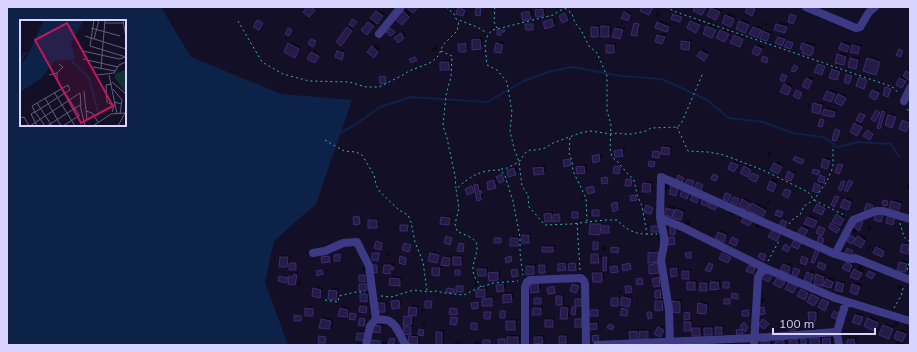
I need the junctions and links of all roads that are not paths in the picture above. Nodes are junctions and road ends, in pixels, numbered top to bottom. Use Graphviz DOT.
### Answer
graph roads {
  1 [pos="402,7"];
  2 [pos="806,7"];
  3 [pos="867,7"];
  4 [pos="875,7"];
  5 [pos="860,27"];
  6 [pos="379,34"];
  7 [pos="910,88"];
  8 [pos="904,101"];
  9 [pos="660,218"];
  10 [pos="910,218"];
  11 [pos="313,253"];
  12 [pos="835,254"];
  13 [pos="767,269"];
  14 [pos="908,279"];
  15 [pos="846,302"];
  16 [pos="376,319"];
  17 [pos="910,321"];
  18 [pos="838,332"];
  19 [pos="754,342"];
  20 [pos="670,343"];
  21 [pos="366,345"];
  22 [pos="406,345"];
  23 [pos="525,345"];
  24 [pos="586,345"];
  25 [pos="597,345"];
  26 [pos="839,345"];
  1 -- 6 [label="street"];
  2 -- 5 [label="street"];
  3 -- 5 [label="street"];
  4 -- 5 [label="street"];
  7 -- 8 [label="street"];
  9 -- 12 [label="street"];
  9 -- 13 [label="street"];
  9 -- 20 [label="street"];
  10 -- 12 [label="street"];
  11 -- 16 [label="street"];
  12 -- 14 [label="street"];
  13 -- 15 [label="street"];
  13 -- 19 [label="street"];
  15 -- 17 [label="street"];
  15 -- 18 [label="street"];
  16 -- 21 [label="street"];
  16 -- 22 [label="street"];
  18 -- 19 [label="street"];
  18 -- 26 [label="street"];
  19 -- 20 [label="street"];
  20 -- 25 [label="street"];
  23 -- 24 [label="street"];
}
